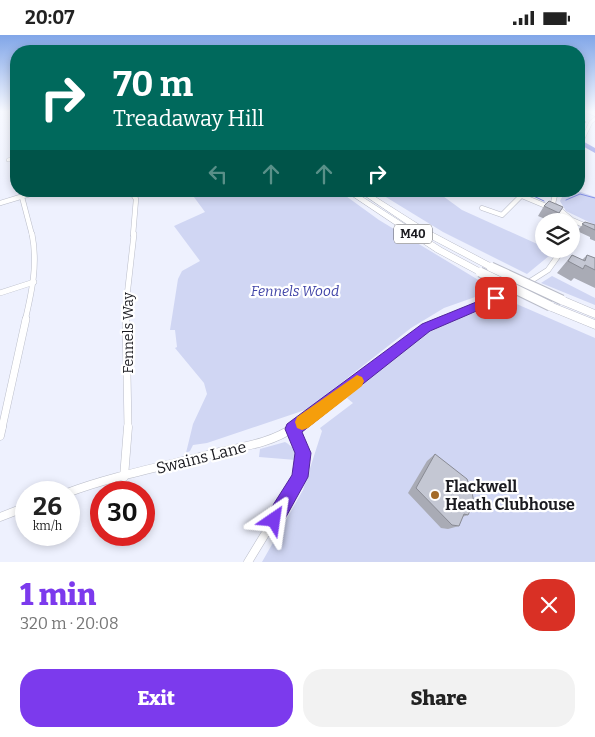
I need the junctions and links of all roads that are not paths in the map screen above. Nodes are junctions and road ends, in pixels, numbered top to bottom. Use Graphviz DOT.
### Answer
graph roads {
  1 [pos="22,197"];
  2 [pos="135,197"];
  3 [pos="357,197"];
  4 [pos="370,197"];
  5 [pos="519,197"];
  6 [pos="523,197"];
  7 [pos="554,197"];
  8 [pos="0,203"];
  9 [pos="556,206"];
  10 [pos="482,208"];
  11 [pos="563,213"];
  12 [pos="580,224"];
  13 [pos="595,230"];
  14 [pos="558,258"];
  15 [pos="34,282"];
  16 [pos="0,293"];
  17 [pos="595,315"];
  18 [pos="595,325"];
  19 [pos="293,429"];
  20 [pos="0,436"];
  21 [pos="124,477"];
  22 [pos="80,488"];
  23 [pos="15,511"];
  24 [pos="0,517"];
  25 [pos="248,562"];
  1 -- 8 [label="street"];
  1 -- 15 [label="street"];
  2 -- 21 [label="street, Fennels Way"];
  3 -- 18 [label="highway, M40, bridge"];
  4 -- 17 [label="highway, M40, bridge"];
  5 -- 10 [label="street"];
  6 -- 9 [label="street"];
  7 -- 9 [label="street"];
  9 -- 11 [label="street"];
  12 -- 13 [label="street"];
  14 -- 19 [label="street, Swains Lane"];
  15 -- 16 [label="street"];
  15 -- 20 [label="street"];
  19 -- 21 [label="street, Swains Lane"];
  19 -- 25 [label="street"];
  21 -- 22 [label="street, Swains Lane"];
  23 -- 24 [label="street"];
}
